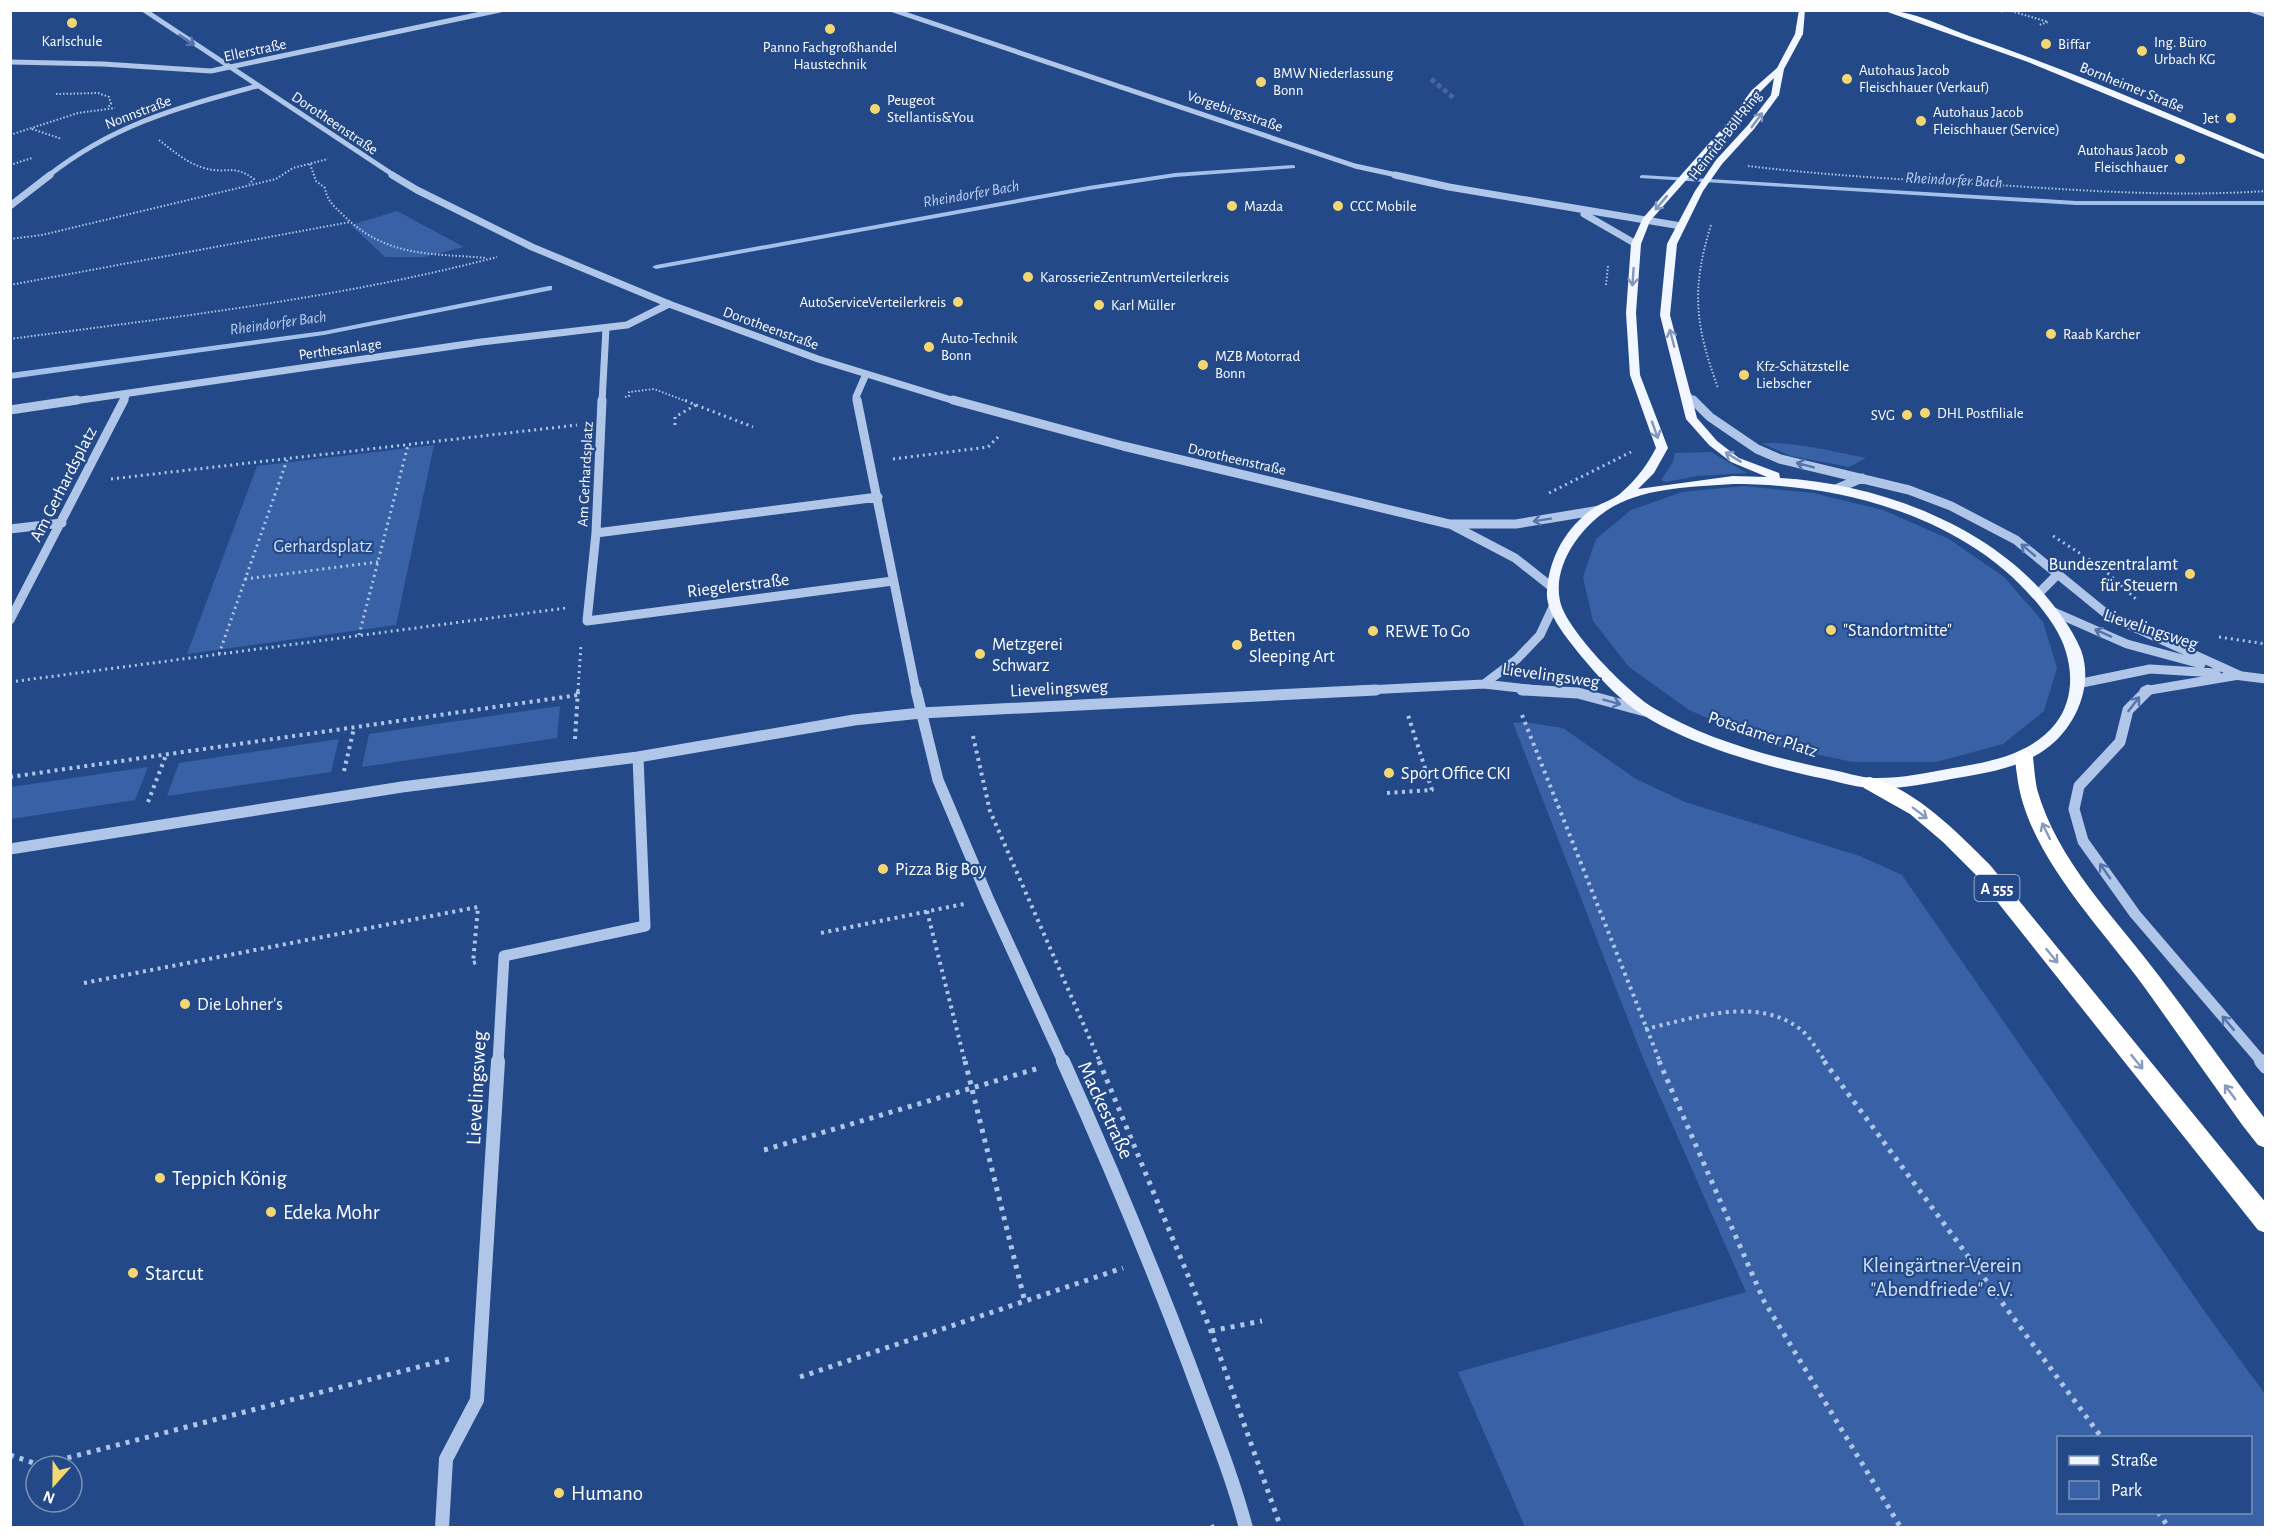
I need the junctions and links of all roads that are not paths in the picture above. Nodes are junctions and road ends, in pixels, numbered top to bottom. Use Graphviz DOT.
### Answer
graph roads {
  1 [pos="158,10"];
  2 [pos="500,10"];
  3 [pos="893,10"];
  4 [pos="1802,10"];
  5 [pos="1885,10"];
  6 [pos="2251,10"];
  7 [pos="145,12"];
  8 [pos="2265,15"];
  9 [pos="10,62"];
  10 [pos="230,68"];
  11 [pos="1780,69"];
  12 [pos="256,86"];
  13 [pos="2265,158"];
  14 [pos="10,206"];
  15 [pos="1576,210"];
  16 [pos="1646,220"];
  17 [pos="1681,226"];
  18 [pos="1636,244"];
  19 [pos="669,304"];
  20 [pos="606,328"];
  21 [pos="866,374"];
  22 [pos="127,394"];
  23 [pos="1687,395"];
  24 [pos="10,410"];
  25 [pos="1862,478"];
  26 [pos="1786,481"];
  27 [pos="1836,489"];
  28 [pos="878,497"];
  29 [pos="1624,497"];
  30 [pos="1600,510"];
  31 [pos="62,523"];
  32 [pos="1449,524"];
  33 [pos="10,529"];
  34 [pos="596,533"];
  35 [pos="2057,575"];
  36 [pos="894,581"];
  37 [pos="1553,588"];
  38 [pos="2038,593"];
  39 [pos="1554,605"];
  40 [pos="13,610"];
  41 [pos="2054,612"];
  42 [pos="10,620"];
  43 [pos="587,621"];
  44 [pos="2239,675"];
  45 [pos="2265,679"];
  46 [pos="1484,684"];
  47 [pos="2076,684"];
  48 [pos="1648,711"];
  49 [pos="921,713"];
  50 [pos="638,757"];
  51 [pos="2024,758"];
  52 [pos="1870,783"];
  53 [pos="10,849"];
  54 [pos="2265,1067"];
  55 [pos="2265,1138"];
  56 [pos="2265,1222"];
  57 [pos="442,1527"];
  58 [pos="1246,1527"];
  1 -- 7 [label="street"];
  2 -- 10 [label="street, Ellerstraße"];
  3 -- 15 [label="street, Vorgebirgsstraße"];
  4 -- 11 [label="main road, Heinrich-Böll-Ring"];
  5 -- 13 [label="main road, Bornheimer Straße"];
  6 -- 8 [label="street"];
  7 -- 10 [label="street, Dorotheenstraße, one-way"];
  9 -- 10 [label="street, Ellerstraße"];
  10 -- 12 [label="street, Dorotheenstraße"];
  11 -- 16 [label="main road, Heinrich-Böll-Ring, one-way"];
  17 -- 11 [label="main road, Heinrich-Böll-Ring, one-way"];
  12 -- 14 [label="street, Nonnstraße"];
  12 -- 19 [label="street, Dorotheenstraße"];
  15 -- 16 [label="street, Vorgebirgsstraße"];
  15 -- 18 [label="street, Vorgebirgsstraße"];
  16 -- 17 [label="street, Vorgebirgsstraße"];
  16 -- 18 [label="main road, Heinrich-Böll-Ring"];
  23 -- 17 [label="main road, Heinrich-Böll-Ring, one-way"];
  18 -- 29 [label="main road, Heinrich-Böll-Ring, one-way"];
  19 -- 20 [label="street, Perthesanlage"];
  19 -- 21 [label="street, Dorotheenstraße"];
  20 -- 22 [label="street, Perthesanlage"];
  20 -- 34 [label="street, Am Gerhardsplatz"];
  21 -- 28 [label="street"];
  21 -- 32 [label="street, Dorotheenstraße"];
  22 -- 24 [label="street, Perthesanlage"];
  22 -- 31 [label="street, Am Gerhardsplatz"];
  25 -- 23 [label="street, one-way"];
  26 -- 23 [label="main road, Heinrich-Böll-Ring, one-way"];
  25 -- 27 [label="street"];
  35 -- 25 [label="street, one-way"];
  26 -- 27 [label="main road, Potsdamer Platz"];
  26 -- 29 [label="main road, Potsdamer Platz"];
  27 -- 38 [label="main road, Potsdamer Platz"];
  28 -- 34 [label="street"];
  28 -- 36 [label="street"];
  29 -- 30 [label="main road, Potsdamer Platz"];
  30 -- 32 [label="street, Dorotheenstraße, one-way"];
  30 -- 37 [label="main road, Potsdamer Platz"];
  31 -- 33 [label="street"];
  31 -- 40 [label="street, Am Gerhardsplatz"];
  32 -- 37 [label="street, Dorotheenstraße"];
  34 -- 43 [label="street, Am Gerhardsplatz"];
  35 -- 38 [label="street"];
  35 -- 44 [label="street"];
  36 -- 43 [label="street, Riegelerstraße"];
  36 -- 49 [label="street"];
  37 -- 39 [label="main road, Potsdamer Platz"];
  38 -- 41 [label="main road, Potsdamer Platz"];
  39 -- 46 [label="street, Lievelingsweg"];
  39 -- 48 [label="main road, Potsdamer Platz"];
  40 -- 42 [label="street, Am Gerhardsplatz"];
  44 -- 41 [label="street, Lievelingsweg, one-way"];
  41 -- 47 [label="main road, Potsdamer Platz"];
  44 -- 45 [label="street, Lievelingsweg"];
  44 -- 47 [label="street, Lievelingsweg"];
  54 -- 44 [label="street, one-way"];
  46 -- 48 [label="street, Lievelingsweg, one-way"];
  46 -- 49 [label="street, Lievelingsweg"];
  47 -- 51 [label="main road, Potsdamer Platz"];
  48 -- 52 [label="main road, Potsdamer Platz"];
  49 -- 50 [label="street, Lievelingsweg"];
  49 -- 58 [label="street, Mackestraße"];
  50 -- 53 [label="street, Lievelingsweg"];
  50 -- 57 [label="street, Lievelingsweg"];
  51 -- 52 [label="main road, Potsdamer Platz"];
  55 -- 51 [label="highway, one-way"];
  52 -- 56 [label="highway, A 555, one-way"];
}
